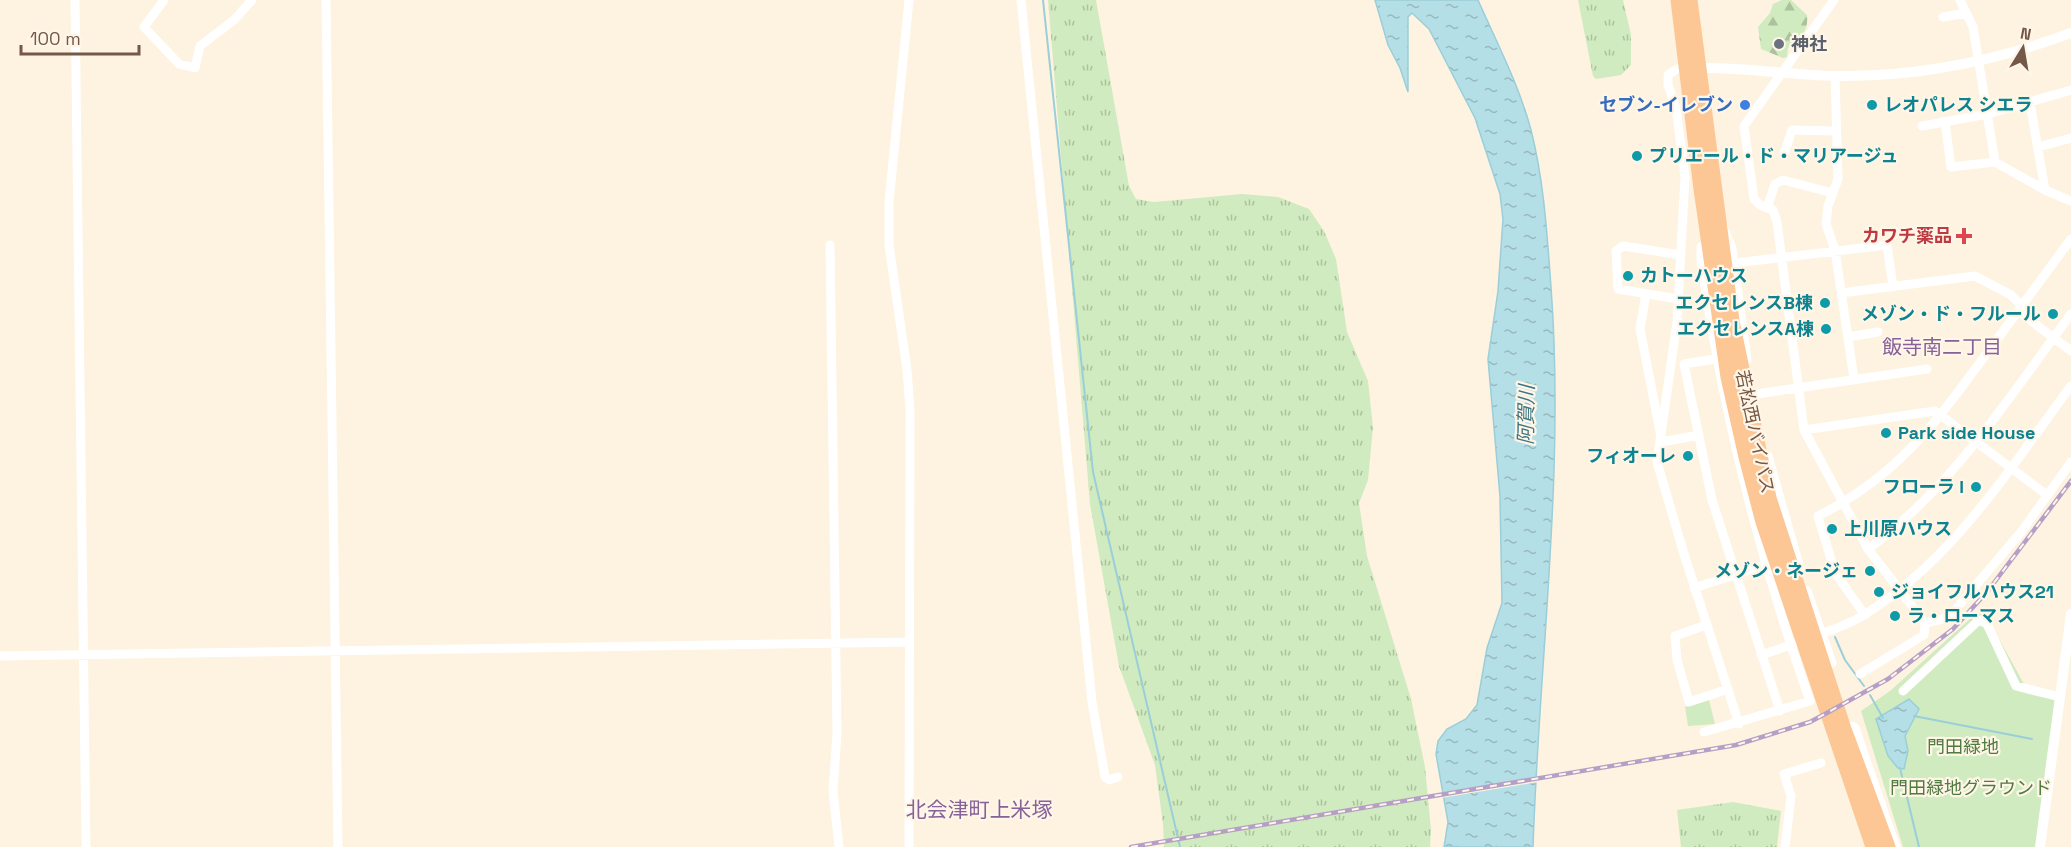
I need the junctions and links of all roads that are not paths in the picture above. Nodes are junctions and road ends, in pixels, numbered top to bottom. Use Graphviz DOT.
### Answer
graph roads {
  1 [pos="75,0"];
  2 [pos="164,0"];
  3 [pos="252,0"];
  4 [pos="326,0"];
  5 [pos="909,0"];
  6 [pos="1021,0"];
  7 [pos="1678,0"];
  8 [pos="1690,0"];
  9 [pos="1834,0"];
  10 [pos="1960,0"];
  11 [pos="1966,14"];
  12 [pos="1943,17"];
  13 [pos="2071,33"];
  14 [pos="1979,61"];
  15 [pos="1693,68"];
  16 [pos="1780,74"];
  17 [pos="1835,76"];
  18 [pos="2071,90"];
  19 [pos="2030,103"];
  20 [pos="1988,114"];
  21 [pos="1945,122"];
  22 [pos="1922,126"];
  23 [pos="1835,130"];
  24 [pos="2071,138"];
  25 [pos="2038,147"];
  26 [pos="1784,154"];
  27 [pos="1995,162"];
  28 [pos="2045,190"];
  29 [pos="1833,193"];
  30 [pos="2071,201"];
  31 [pos="1767,208"];
  32 [pos="1717,221"];
  33 [pos="2071,239"];
  34 [pos="1710,244"];
  35 [pos="830,245"];
  36 [pos="1835,250"];
  37 [pos="1681,255"];
  38 [pos="1780,258"];
  39 [pos="1734,263"];
  40 [pos="1893,288"];
  41 [pos="1841,293"];
  42 [pos="1646,294"];
  43 [pos="1677,298"];
  44 [pos="2020,308"];
  45 [pos="2071,314"];
  46 [pos="1878,332"];
  47 [pos="1848,337"];
  48 [pos="2053,337"];
  49 [pos="2071,351"];
  50 [pos="1715,359"];
  51 [pos="1672,364"];
  52 [pos="1684,364"];
  53 [pos="1927,369"];
  54 [pos="1854,379"];
  55 [pos="2071,386"];
  56 [pos="1798,387"];
  57 [pos="1757,394"];
  58 [pos="1941,415"];
  59 [pos="1804,430"];
  60 [pos="1699,435"];
  61 [pos="1976,441"];
  62 [pos="1662,442"];
  63 [pos="2071,462"];
  64 [pos="2010,466"];
  65 [pos="2047,495"];
  66 [pos="1842,504"];
  67 [pos="1868,549"];
  68 [pos="1779,564"];
  69 [pos="1734,576"];
  70 [pos="1694,588"];
  71 [pos="1900,591"];
  72 [pos="2071,614"];
  73 [pos="1865,615"];
  74 [pos="1925,623"];
  75 [pos="1706,625"];
  76 [pos="1821,634"];
  77 [pos="909,642"];
  78 [pos="836,643"];
  79 [pos="1791,645"];
  80 [pos="335,652"];
  81 [pos="84,654"];
  82 [pos="1761,655"];
  83 [pos="0,656"];
  84 [pos="1832,663"];
  85 [pos="1860,674"];
  86 [pos="1728,689"];
  87 [pos="1902,692"];
  88 [pos="2060,697"];
  89 [pos="1780,711"];
  90 [pos="1739,724"];
  91 [pos="1704,732"];
  92 [pos="1839,732"];
  93 [pos="1821,763"];
  94 [pos="1118,777"];
  95 [pos="86,847"];
  96 [pos="338,847"];
  97 [pos="839,847"];
  98 [pos="909,847"];
  99 [pos="1785,847"];
  100 [pos="1867,847"];
  101 [pos="1873,847"];
  102 [pos="1888,847"];
  103 [pos="1896,847"];
  104 [pos="2040,847"];
  1 -- 81 [label="street"];
  2 -- 3 [label="street"];
  4 -- 80 [label="street"];
  5 -- 77 [label="street"];
  6 -- 94 [label="street"];
  7 -- 15 [label="highway, 若松西バイパス"];
  8 -- 15 [label="highway, 若松西バイパス"];
  9 -- 16 [label="street"];
  10 -- 11 [label="street"];
  11 -- 12 [label="street"];
  11 -- 14 [label="street"];
  13 -- 14 [label="street"];
  14 -- 17 [label="street"];
  14 -- 20 [label="street"];
  15 -- 16 [label="street"];
  15 -- 32 [label="highway, 若松西バイパス"];
  15 -- 34 [label="highway, 若松西バイパス"];
  15 -- 37 [label="street"];
  16 -- 17 [label="street"];
  16 -- 31 [label="street"];
  17 -- 23 [label="street"];
  18 -- 19 [label="street"];
  19 -- 20 [label="street"];
  19 -- 25 [label="street"];
  20 -- 21 [label="street"];
  20 -- 27 [label="street"];
  21 -- 22 [label="street"];
  21 -- 27 [label="street"];
  23 -- 26 [label="street"];
  23 -- 29 [label="street"];
  24 -- 25 [label="street"];
  25 -- 28 [label="street"];
  27 -- 28 [label="street"];
  28 -- 30 [label="street"];
  29 -- 31 [label="street"];
  29 -- 36 [label="street"];
  31 -- 38 [label="street"];
  32 -- 39 [label="street"];
  32 -- 68 [label="highway, 若松西バイパス"];
  33 -- 44 [label="street"];
  34 -- 50 [label="street"];
  34 -- 68 [label="highway, 若松西バイパス"];
  35 -- 78 [label="street"];
  36 -- 38 [label="street"];
  36 -- 40 [label="street"];
  36 -- 41 [label="street"];
  37 -- 42 [label="street"];
  37 -- 43 [label="street"];
  38 -- 39 [label="street"];
  38 -- 56 [label="street"];
  39 -- 68 [label="street"];
  40 -- 41 [label="street"];
  40 -- 44 [label="street"];
  41 -- 47 [label="street"];
  42 -- 43 [label="street"];
  42 -- 62 [label="street"];
  43 -- 51 [label="street"];
  44 -- 48 [label="street"];
  44 -- 58 [label="street"];
  45 -- 48 [label="street"];
  46 -- 47 [label="street"];
  47 -- 54 [label="street"];
  48 -- 49 [label="street"];
  48 -- 61 [label="street"];
  50 -- 52 [label="street"];
  50 -- 68 [label="street"];
  51 -- 52 [label="street"];
  51 -- 62 [label="street"];
  52 -- 60 [label="street"];
  53 -- 54 [label="street"];
  54 -- 56 [label="street"];
  55 -- 64 [label="street"];
  56 -- 57 [label="street"];
  56 -- 59 [label="street"];
  58 -- 59 [label="street"];
  58 -- 61 [label="street"];
  58 -- 66 [label="street"];
  59 -- 66 [label="street"];
  60 -- 62 [label="street"];
  60 -- 69 [label="street"];
  61 -- 64 [label="street"];
  61 -- 67 [label="street"];
  62 -- 70 [label="street"];
  63 -- 65 [label="street"];
  64 -- 65 [label="street"];
  64 -- 71 [label="street"];
  65 -- 74 [label="street"];
  66 -- 67 [label="street"];
  66 -- 73 [label="street"];
  67 -- 71 [label="street"];
  68 -- 69 [label="street"];
  68 -- 76 [label="street"];
  68 -- 79 [label="street"];
  68 -- 92 [label="highway, 若松西バイパス"];
  69 -- 70 [label="street"];
  69 -- 82 [label="street"];
  70 -- 75 [label="street"];
  71 -- 73 [label="street"];
  71 -- 74 [label="street"];
  72 -- 88 [label="street"];
  73 -- 76 [label="street"];
  74 -- 85 [label="street"];
  75 -- 86 [label="street"];
  75 -- 86 [label="street"];
  76 -- 79 [label="street"];
  76 -- 84 [label="street"];
  77 -- 78 [label="street"];
  77 -- 98 [label="street"];
  78 -- 80 [label="street"];
  78 -- 97 [label="street"];
  79 -- 82 [label="street"];
  79 -- 89 [label="street"];
  80 -- 81 [label="street"];
  80 -- 96 [label="street"];
  81 -- 83 [label="street"];
  81 -- 95 [label="street"];
  82 -- 89 [label="street"];
  86 -- 90 [label="street"];
  87 -- 88 [label="street"];
  88 -- 104 [label="street"];
  89 -- 90 [label="street"];
  90 -- 91 [label="street"];
  92 -- 101 [label="highway, 若松西バイパス"];
  92 -- 102 [label="highway, 若松西バイパス"];
  93 -- 99 [label="street"];
  100 -- 103 [label="street"];
}
